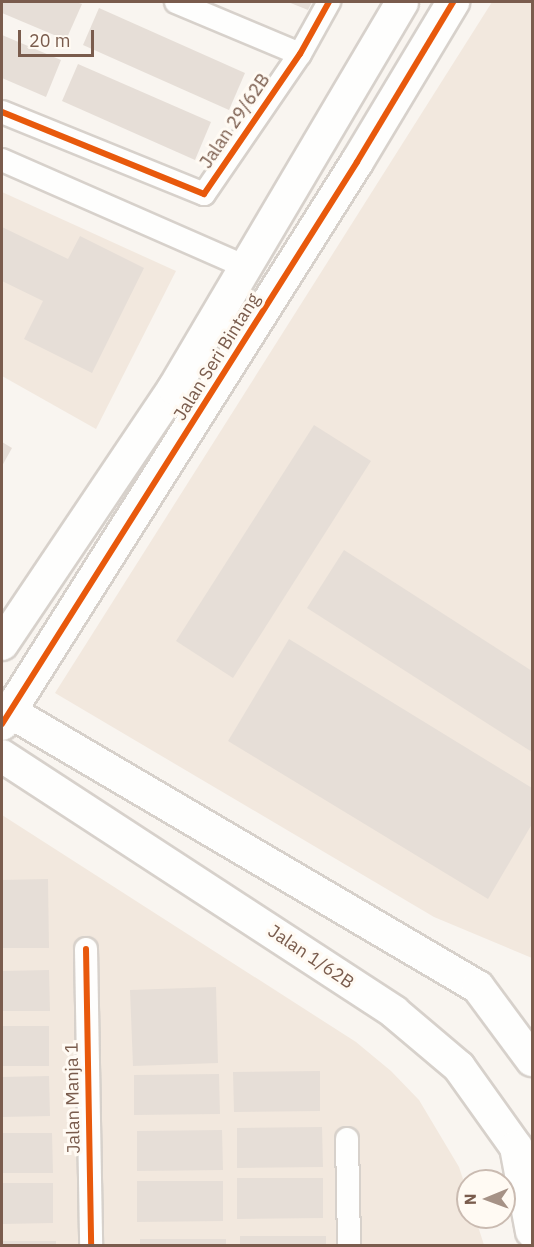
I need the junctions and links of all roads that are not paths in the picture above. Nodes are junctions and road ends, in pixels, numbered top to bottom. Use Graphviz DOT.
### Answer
graph roads {
  1 [pos="176,2"];
  2 [pos="329,2"];
  3 [pos="402,2"];
  4 [pos="453,2"];
  5 [pos="300,54"];
  6 [pos="2,112"];
  7 [pos="2,160"];
  8 [pos="246,267"];
  9 [pos="2,644"];
  10 [pos="4,714"];
  11 [pos="2,756"];
  12 [pos="86,949"];
  13 [pos="532,1060"];
  14 [pos="347,1139"];
  15 [pos="532,1232"];
  16 [pos="91,1245"];
  17 [pos="350,1245"];
  1 -- 5 [label="street"];
  2 -- 5 [label="street, Jalan 29/62B"];
  3 -- 8 [label="street, Jalan Seri Bintang"];
  4 -- 10 [label="street, Jalan Seri Bintang"];
  5 -- 6 [label="street, Jalan 29/62B"];
  7 -- 8 [label="street"];
  8 -- 9 [label="street, Jalan Seri Bintang"];
  10 -- 13 [label="street"];
  11 -- 15 [label="street, Jalan 1/62B"];
  12 -- 16 [label="street, Jalan Manja 1"];
  14 -- 17 [label="street"];
}
